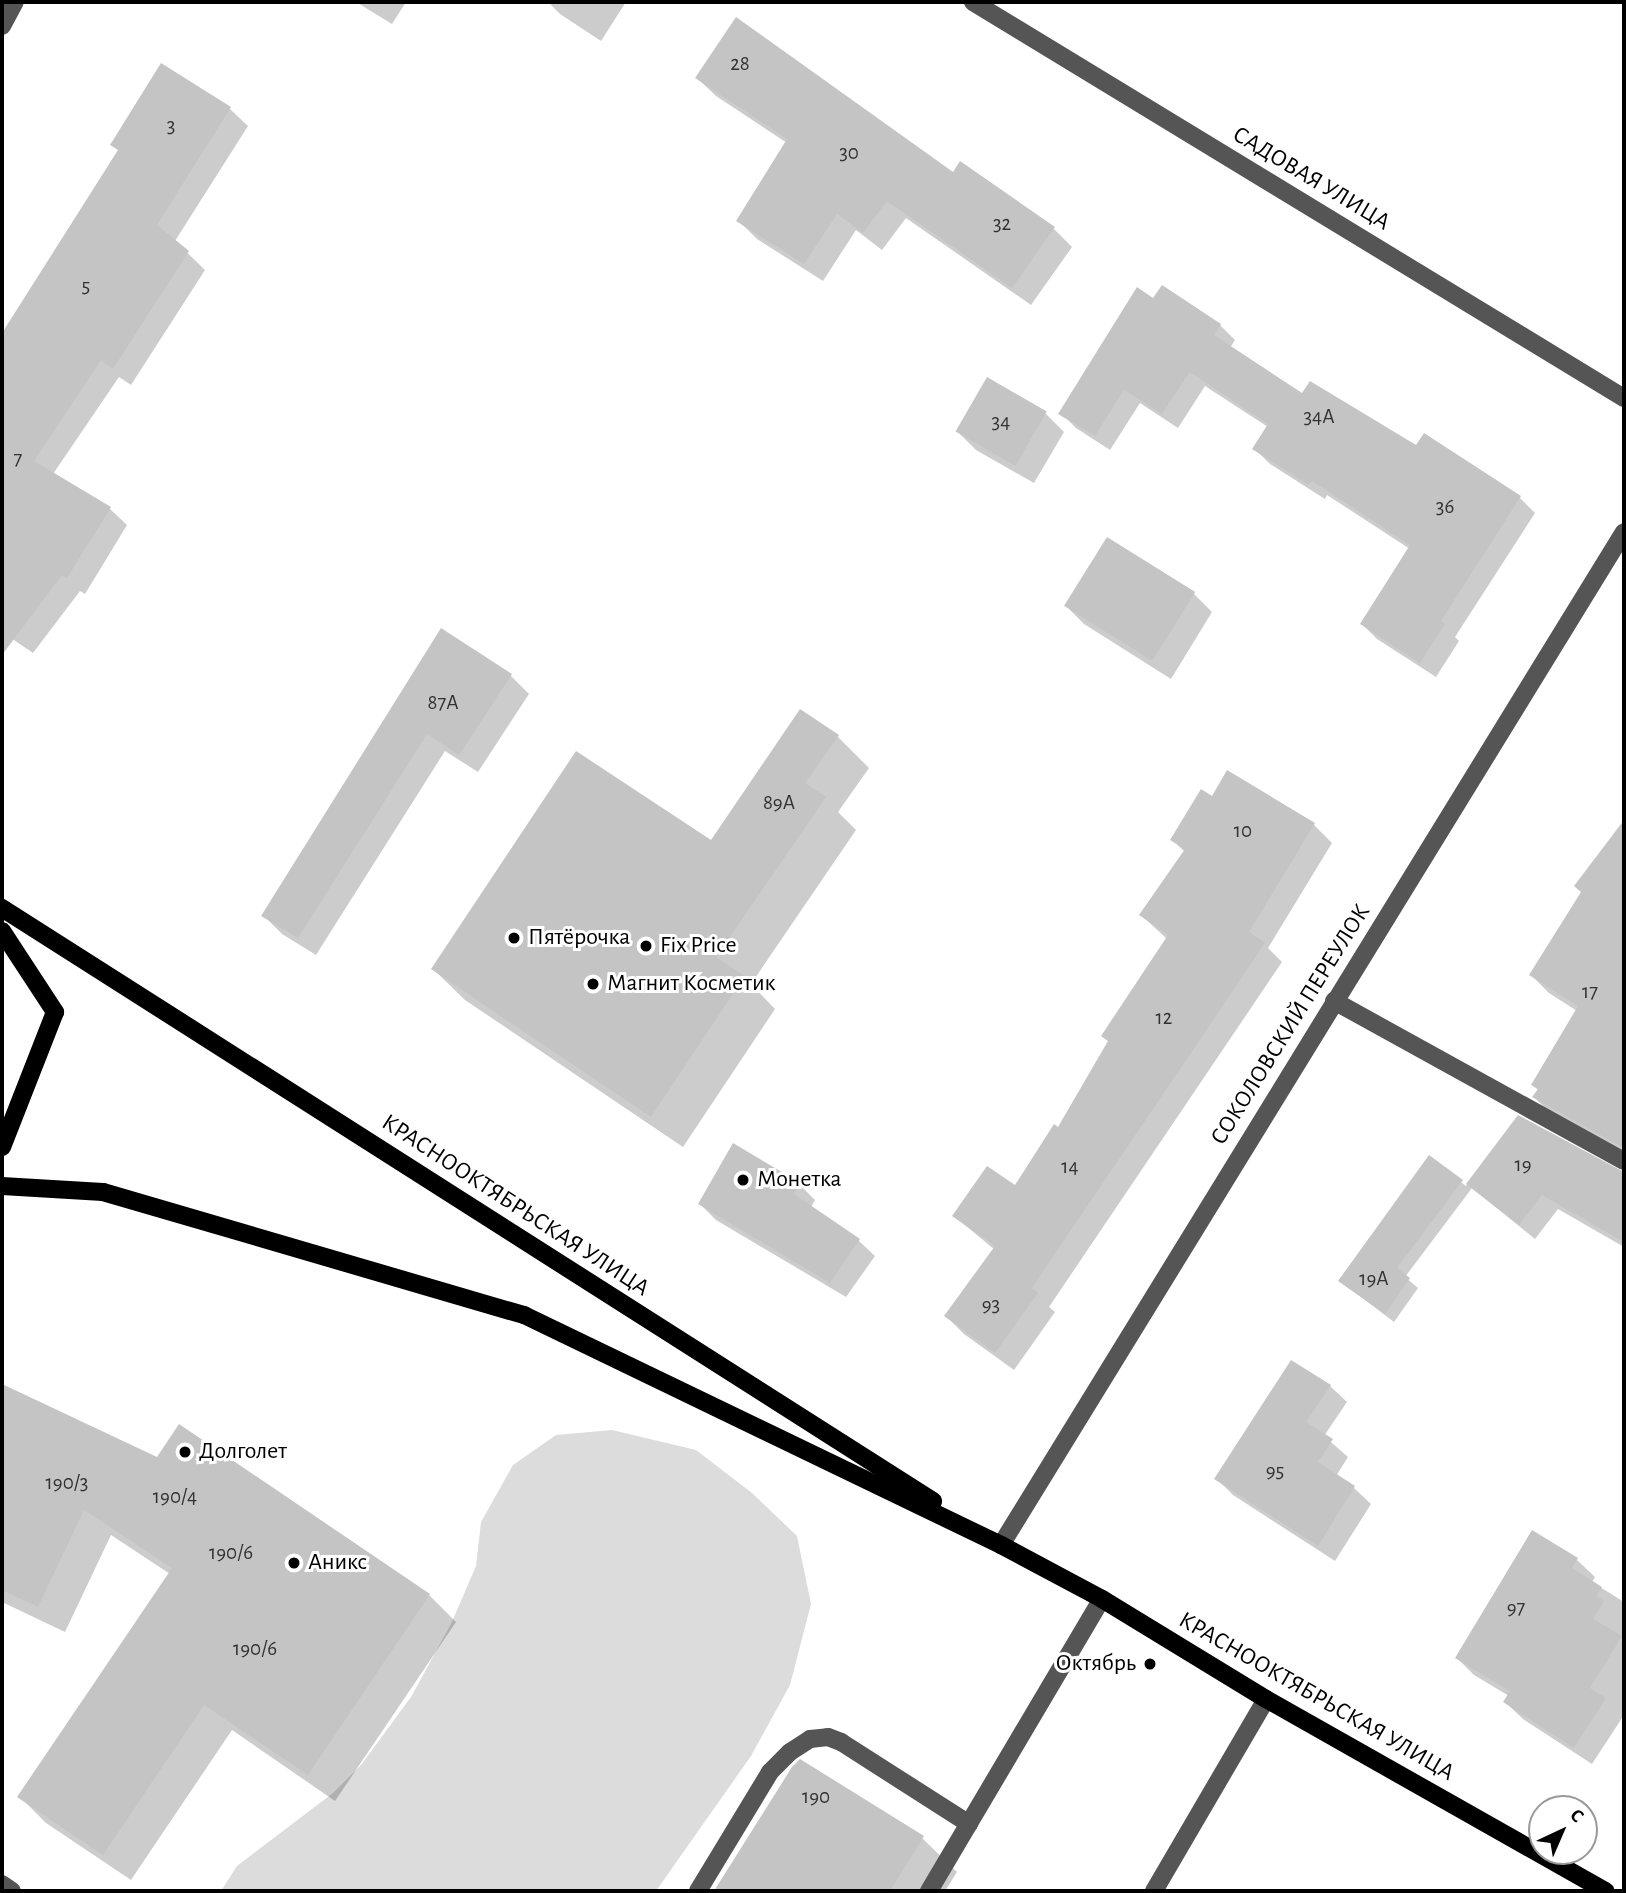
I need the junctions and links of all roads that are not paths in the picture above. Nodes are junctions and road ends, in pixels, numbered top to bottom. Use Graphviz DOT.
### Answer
graph roads {
  1 [pos="15,2"];
  2 [pos="973,2"];
  3 [pos="2,26"];
  4 [pos="1624,398"];
  5 [pos="1624,532"];
  6 [pos="2,908"];
  7 [pos="2,931"];
  8 [pos="1334,1001"];
  9 [pos="2,1147"];
  10 [pos="1624,1161"];
  11 [pos="2,1186"];
  12 [pos="1001,1545"];
  13 [pos="1102,1599"];
  14 [pos="1266,1699"];
  15 [pos="969,1824"];
  16 [pos="2,1884"];
  17 [pos="12,1891"];
  18 [pos="698,1891"];
  19 [pos="929,1891"];
  20 [pos="1154,1891"];
  21 [pos="1606,1891"];
  1 -- 3 [label="street"];
  2 -- 4 [label="street, САДОВАЯ УЛИЦА"];
  5 -- 8 [label="street, СОКОЛОВСКИЙ ПЕРЕУЛОК"];
  6 -- 12 [label="main road, КРАСНООКТЯБРЬСКАЯ УЛИЦА"];
  7 -- 9 [label="main road"];
  8 -- 10 [label="street"];
  8 -- 12 [label="street, СОКОЛОВСКИЙ ПЕРЕУЛОК"];
  11 -- 12 [label="main road, КРАСНООКТЯБРЬСКАЯ УЛИЦА"];
  12 -- 13 [label="main road, КРАСНООКТЯБРЬСКАЯ УЛИЦА"];
  13 -- 14 [label="main road, КРАСНООКТЯБРЬСКАЯ УЛИЦА"];
  13 -- 15 [label="street"];
  14 -- 20 [label="street"];
  14 -- 21 [label="main road, КРАСНООКТЯБРЬСКАЯ УЛИЦА"];
  15 -- 18 [label="street"];
  15 -- 19 [label="street"];
  16 -- 17 [label="street"];
}
